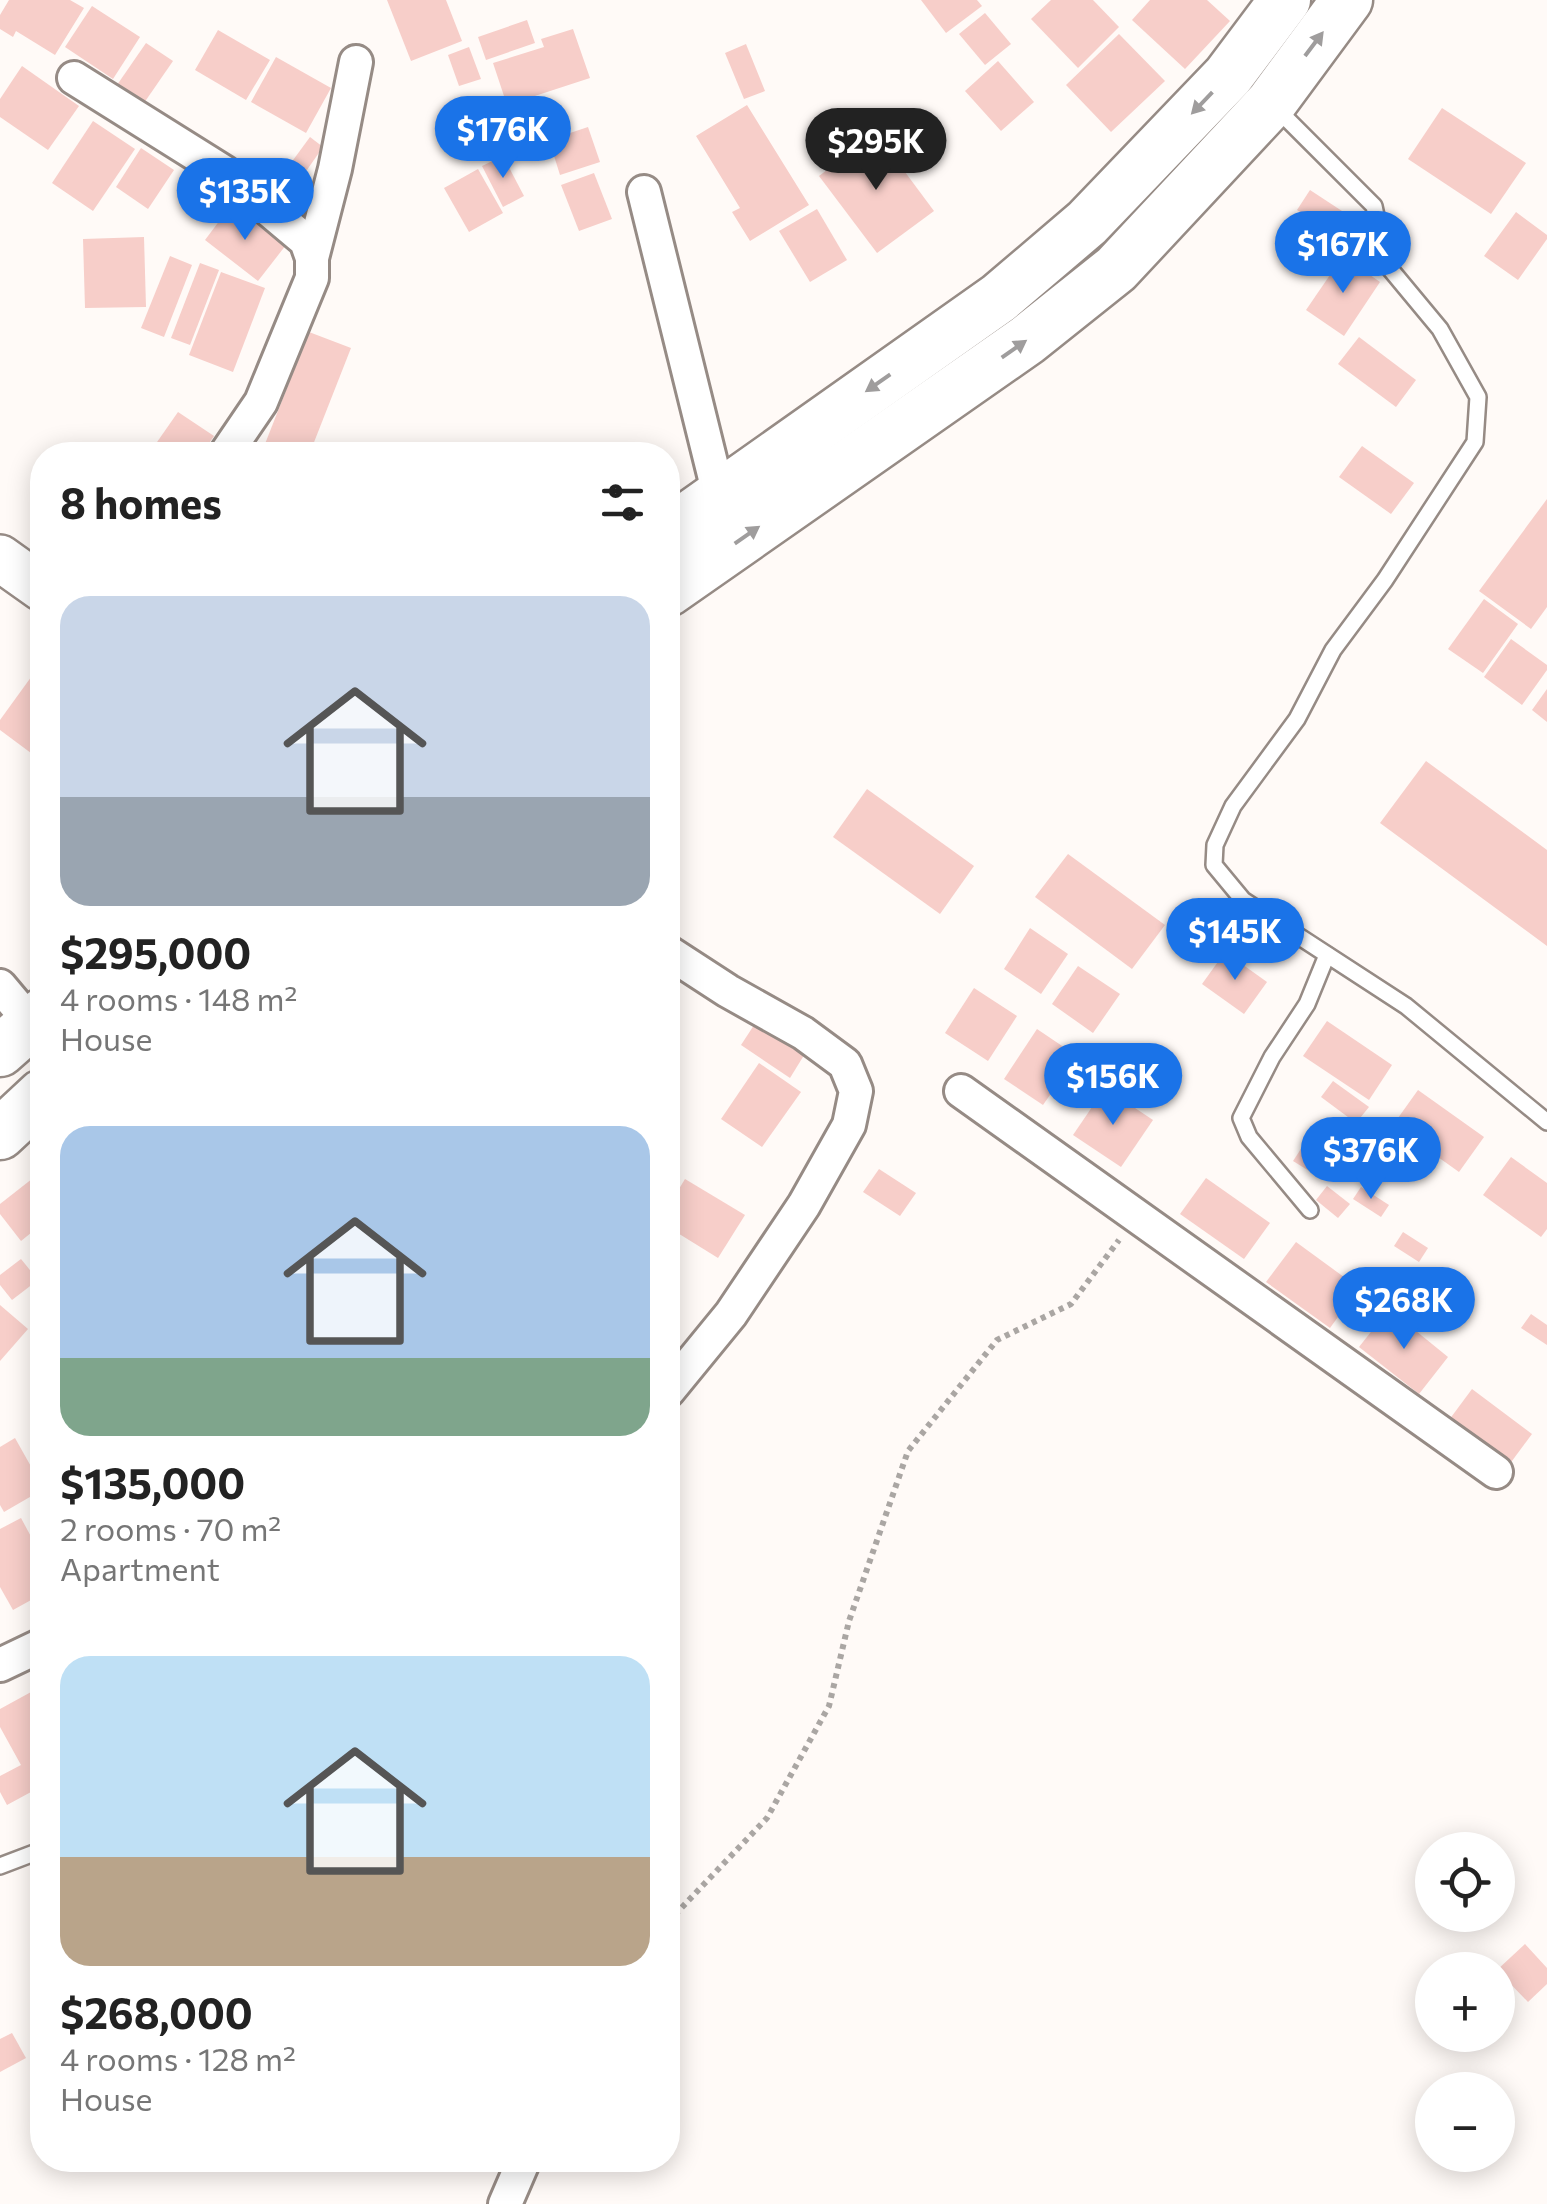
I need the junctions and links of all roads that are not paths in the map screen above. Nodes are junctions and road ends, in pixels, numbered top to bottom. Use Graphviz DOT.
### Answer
graph roads {
  1 [pos="1285,0"];
  2 [pos="1347,0"];
  3 [pos="356,62"];
  4 [pos="74,78"];
  5 [pos="1270,103"];
  6 [pos="644,192"];
  7 [pos="312,258"];
  8 [pos="235,442"];
  9 [pos="719,496"];
  10 [pos="680,524"];
  11 [pos="0,558"];
  12 [pos="30,579"];
  13 [pos="680,582"];
  14 [pos="1327,954"];
  15 [pos="680,960"];
  16 [pos="961,1090"];
  17 [pos="30,1106"];
  18 [pos="1547,1122"];
  19 [pos="0,1134"];
  20 [pos="1310,1210"];
  21 [pos="680,1376"];
  22 [pos="1496,1472"];
  23 [pos="30,1651"];
  24 [pos="0,1665"];
  25 [pos="30,1855"];
  26 [pos="0,1866"];
  27 [pos="519,2172"];
  28 [pos="505,2204"];
  1 -- 9 [label="main road, one-way"];
  5 -- 2 [label="main road, one-way"];
  3 -- 7 [label="street"];
  4 -- 7 [label="street"];
  13 -- 5 [label="main road, one-way"];
  5 -- 14 [label="lane"];
  6 -- 9 [label="street"];
  7 -- 8 [label="street"];
  9 -- 10 [label="main road"];
  11 -- 12 [label="street"];
  14 -- 18 [label="lane"];
  14 -- 20 [label="lane"];
  15 -- 21 [label="street"];
  16 -- 22 [label="street"];
  17 -- 19 [label="main road"];
  23 -- 24 [label="street"];
  25 -- 26 [label="lane"];
  27 -- 28 [label="street"];
}
